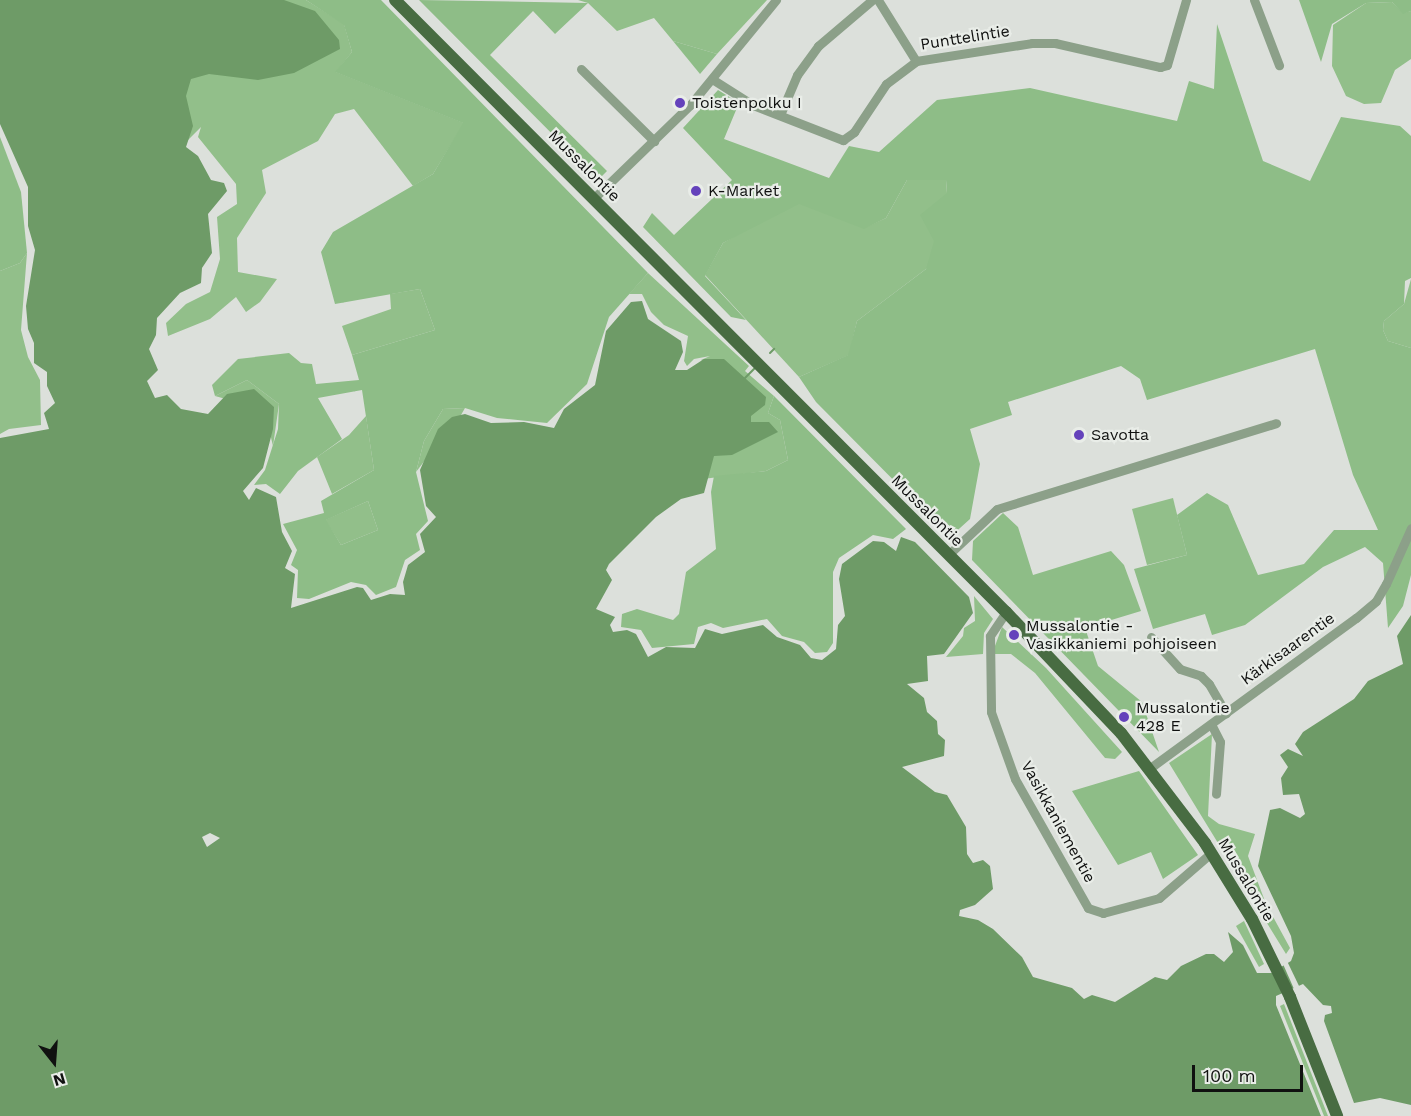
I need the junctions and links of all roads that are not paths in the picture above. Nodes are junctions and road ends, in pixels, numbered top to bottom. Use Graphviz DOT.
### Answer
graph roads {
  1 [pos="395,0"];
  2 [pos="776,0"];
  3 [pos="872,0"];
  4 [pos="878,0"];
  5 [pos="1184,0"];
  6 [pos="1254,0"];
  7 [pos="916,60"];
  8 [pos="1279,65"];
  9 [pos="581,69"];
  10 [pos="712,79"];
  11 [pos="780,115"];
  12 [pos="654,141"];
  13 [pos="593,199"];
  14 [pos="1276,423"];
  15 [pos="1411,528"];
  16 [pos="948,555"];
  17 [pos="1006,612"];
  18 [pos="1151,637"];
  19 [pos="1226,713"];
  20 [pos="1211,724"];
  21 [pos="1150,768"];
  22 [pos="1216,794"];
  23 [pos="1212,853"];
  24 [pos="1337,1116"];
  1 -- 13 [label="main road, Mussalontie"];
  2 -- 10 [label="street"];
  3 -- 11 [label="street"];
  4 -- 7 [label="street"];
  5 -- 7 [label="street, Punttelintie"];
  6 -- 8 [label="street"];
  7 -- 11 [label="street, Punttelintie"];
  9 -- 12 [label="street"];
  10 -- 11 [label="street, Punttelintie"];
  10 -- 12 [label="street"];
  12 -- 13 [label="street"];
  13 -- 16 [label="main road, Mussalontie"];
  14 -- 16 [label="street"];
  15 -- 19 [label="street, Kärkisaarentie"];
  16 -- 17 [label="main road, Mussalontie"];
  17 -- 21 [label="main road, Mussalontie"];
  17 -- 23 [label="street, Vasikkaniementie"];
  18 -- 19 [label="street"];
  19 -- 20 [label="street, Kärkisaarentie"];
  20 -- 21 [label="street, Kärkisaarentie"];
  20 -- 22 [label="street"];
  21 -- 23 [label="main road, Mussalontie"];
  23 -- 24 [label="main road, Mussalontie"];
}
